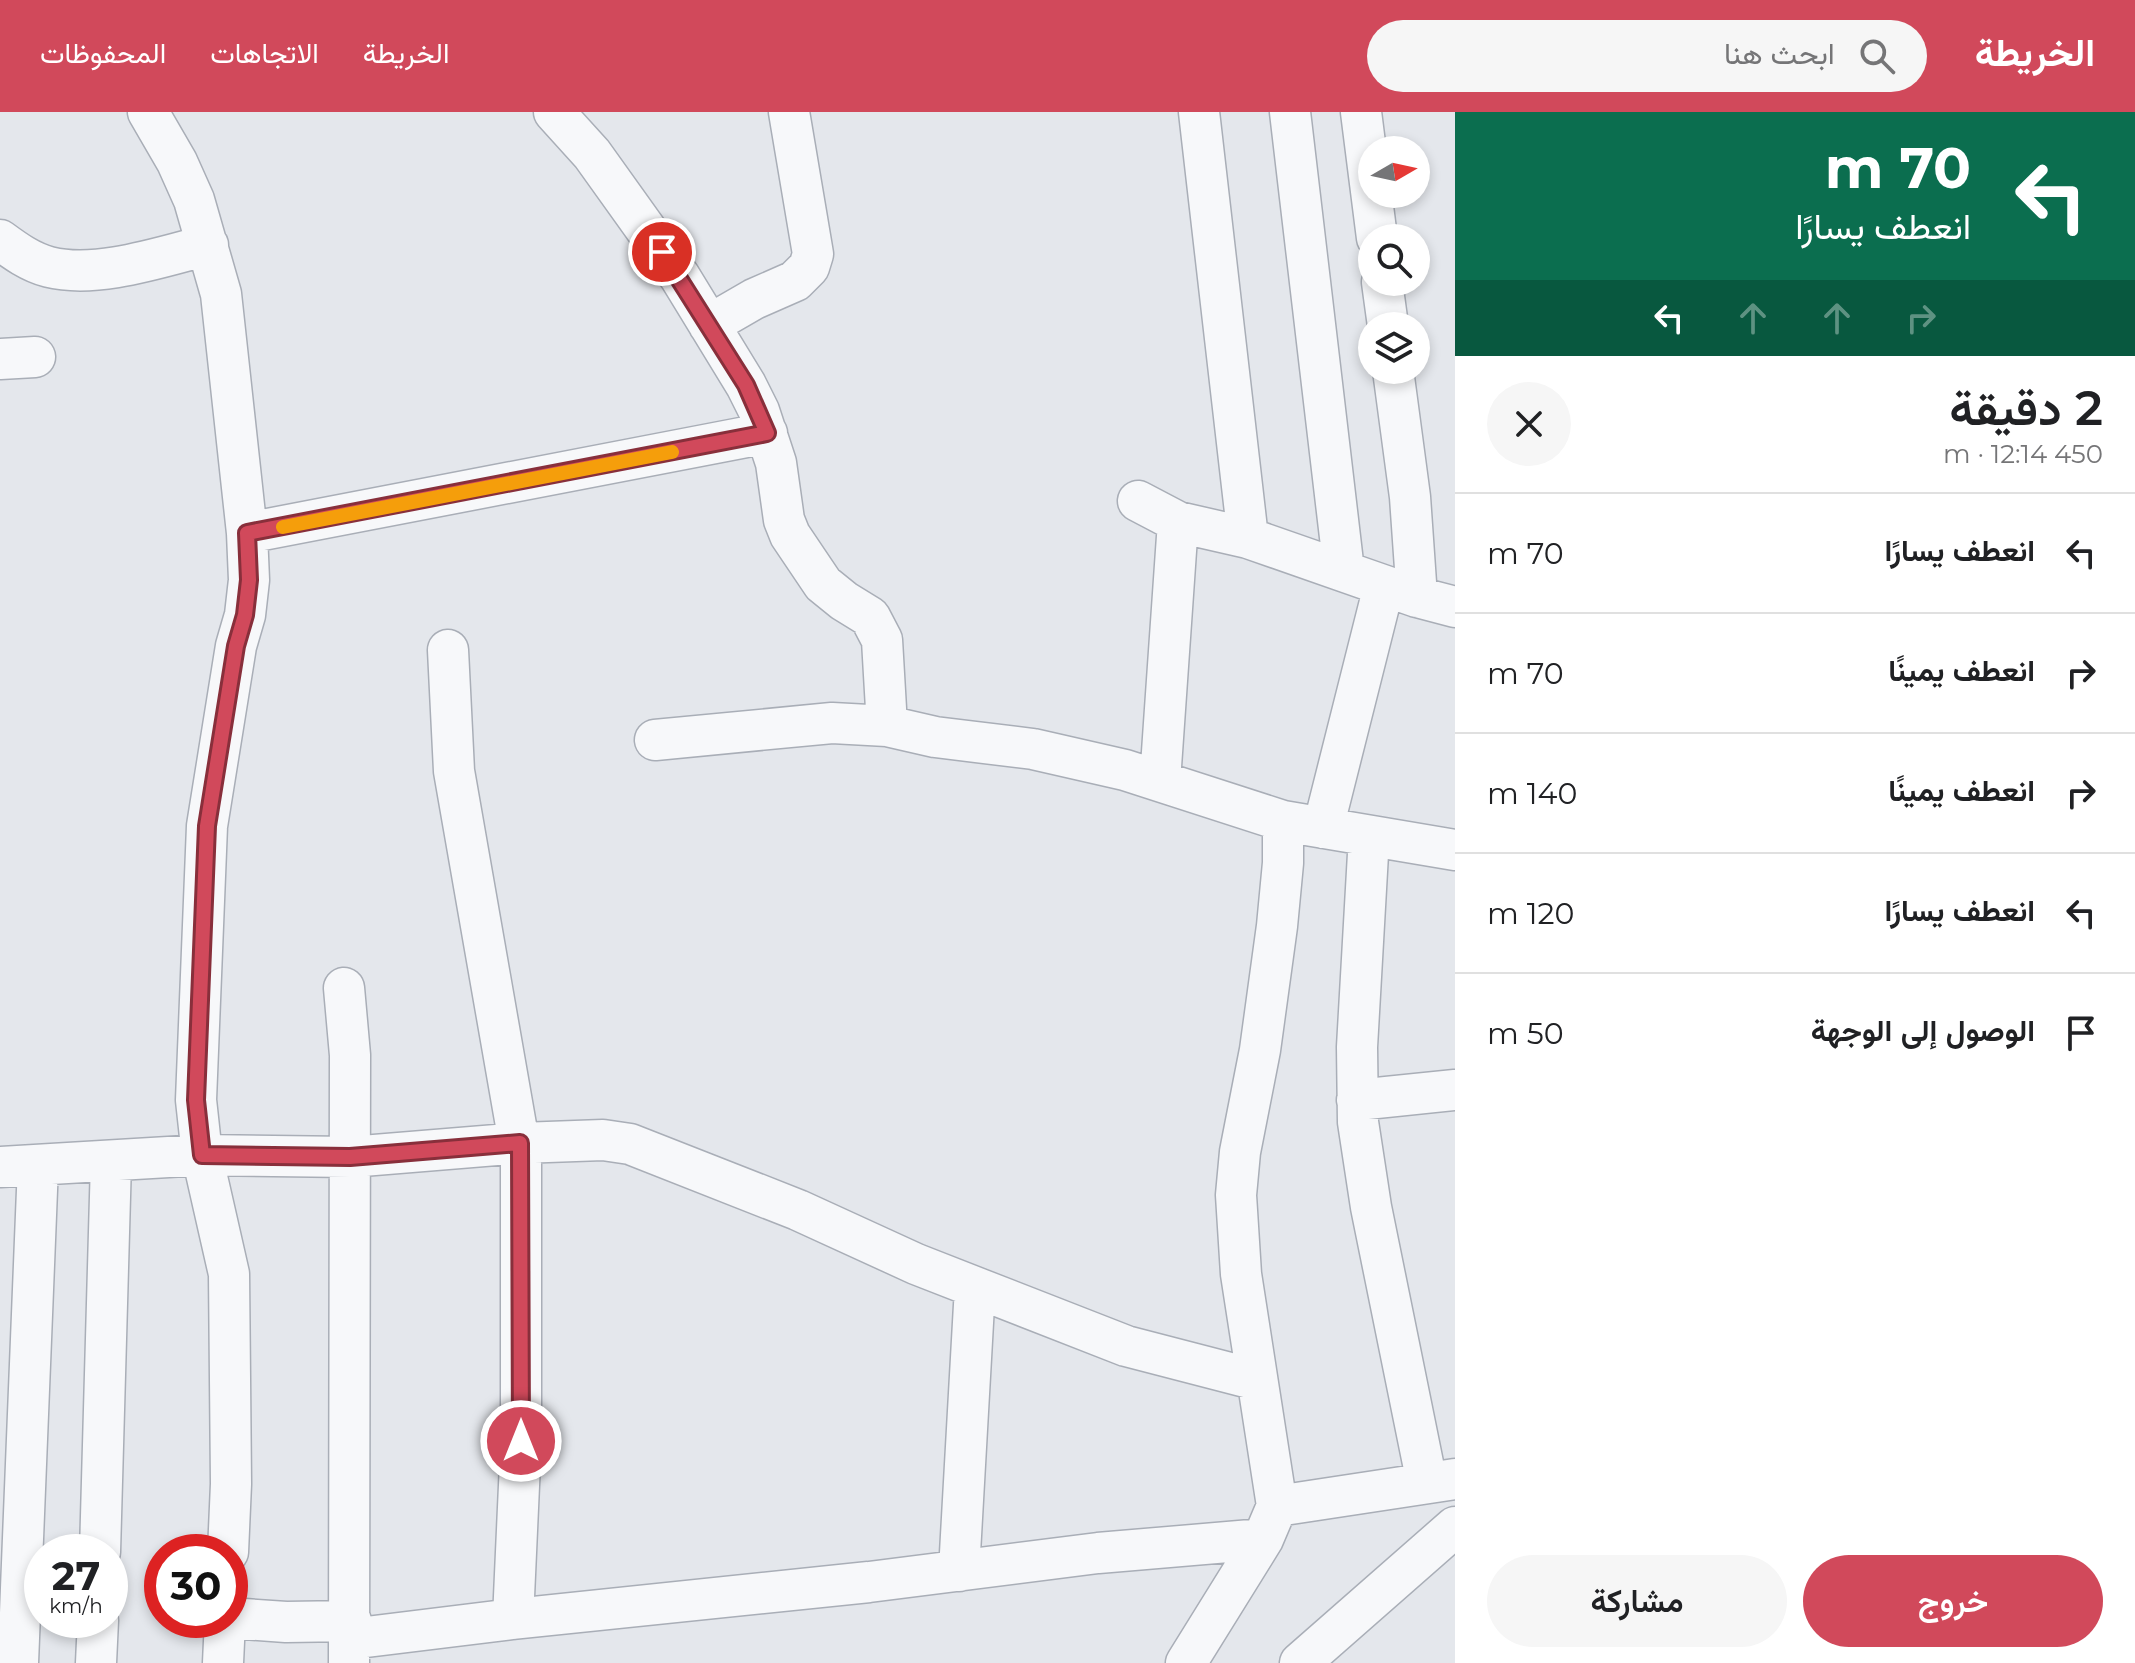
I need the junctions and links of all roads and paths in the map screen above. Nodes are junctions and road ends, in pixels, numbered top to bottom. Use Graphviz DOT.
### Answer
graph roads {
  1 [pos="148,112"];
  2 [pos="554,112"];
  3 [pos="789,112"];
  4 [pos="1199,112"];
  5 [pos="1290,112"];
  6 [pos="1361,112"];
  7 [pos="1375,224"];
  8 [pos="0,240"];
  9 [pos="208,245"];
  10 [pos="709,325"];
  11 [pos="1395,384"];
  12 [pos="767,433"];
  13 [pos="1138,501"];
  14 [pos="1178,522"];
  15 [pos="247,533"];
  16 [pos="1248,538"];
  17 [pos="1344,571"];
  18 [pos="1419,597"];
  19 [pos="448,650"];
  20 [pos="887,726"];
  21 [pos="655,740"];
  22 [pos="1160,781"];
  23 [pos="1283,821"];
  24 [pos="1323,828"];
  25 [pos="1369,836"];
  26 [pos="1455,850"];
  27 [pos="344,988"];
  28 [pos="1455,1090"];
  29 [pos="1357,1100"];
  30 [pos="520,1143"];
  31 [pos="202,1155"];
  32 [pos="350,1157"];
  33 [pos="111,1161"];
  34 [pos="19,1166"];
  35 [pos="975,1287"];
  36 [pos="1257,1380"];
  37 [pos="1441,1481"];
  38 [pos="1270,1523"];
  39 [pos="1455,1527"];
  40 [pos="101,1534"];
  41 [pos="229,1534"];
  42 [pos="1455,1557"];
  43 [pos="1414,1564"];
  44 [pos="959,1571"];
  45 [pos="513,1619"];
  46 [pos="248,1620"];
  47 [pos="97,1638"];
  48 [pos="226,1638"];
  49 [pos="350,1641"];
  50 [pos="1180,1662"];
  51 [pos="18,1663"];
  52 [pos="96,1663"];
  53 [pos="223,1663"];
  54 [pos="1300,1663"];
  1 -- 9 [label="street"];
  2 -- 10 [label="street"];
  3 -- 10 [label="street"];
  4 -- 16 [label="street"];
  5 -- 17 [label="street"];
  6 -- 7 [label="street"];
  8 -- 9 [label="street"];
  9 -- 15 [label="street"];
  10 -- 12 [label="street"];
  11 -- 18 [label="street"];
  12 -- 15 [label="street"];
  12 -- 20 [label="street"];
  13 -- 14 [label="street"];
  14 -- 16 [label="street"];
  14 -- 22 [label="street"];
  15 -- 31 [label="street"];
  16 -- 17 [label="street"];
  17 -- 18 [label="street"];
  18 -- 24 [label="street"];
  19 -- 30 [label="street"];
  20 -- 21 [label="street"];
  20 -- 22 [label="street"];
  22 -- 23 [label="street"];
  23 -- 24 [label="street"];
  23 -- 36 [label="street"];
  24 -- 25 [label="street"];
  25 -- 26 [label="street"];
  25 -- 29 [label="street"];
  27 -- 32 [label="street"];
  28 -- 29 [label="street"];
  29 -- 37 [label="street"];
  30 -- 32 [label="street"];
  30 -- 35 [label="street"];
  30 -- 45 [label="street"];
  31 -- 32 [label="street"];
  31 -- 33 [label="street"];
  31 -- 41 [label="street"];
  32 -- 49 [label="street"];
  33 -- 34 [label="street"];
  33 -- 40 [label="street"];
  34 -- 51 [label="street"];
  35 -- 36 [label="street"];
  35 -- 44 [label="street"];
  36 -- 38 [label="street"];
  37 -- 38 [label="street"];
  38 -- 44 [label="street"];
  38 -- 50 [label="street"];
  39 -- 43 [label="street"];
  42 -- 43 [label="street"];
  43 -- 54 [label="street"];
  44 -- 45 [label="street"];
  45 -- 49 [label="street"];
  46 -- 49 [label="street"];
  47 -- 52 [label="street"];
  48 -- 53 [label="street"];
}
